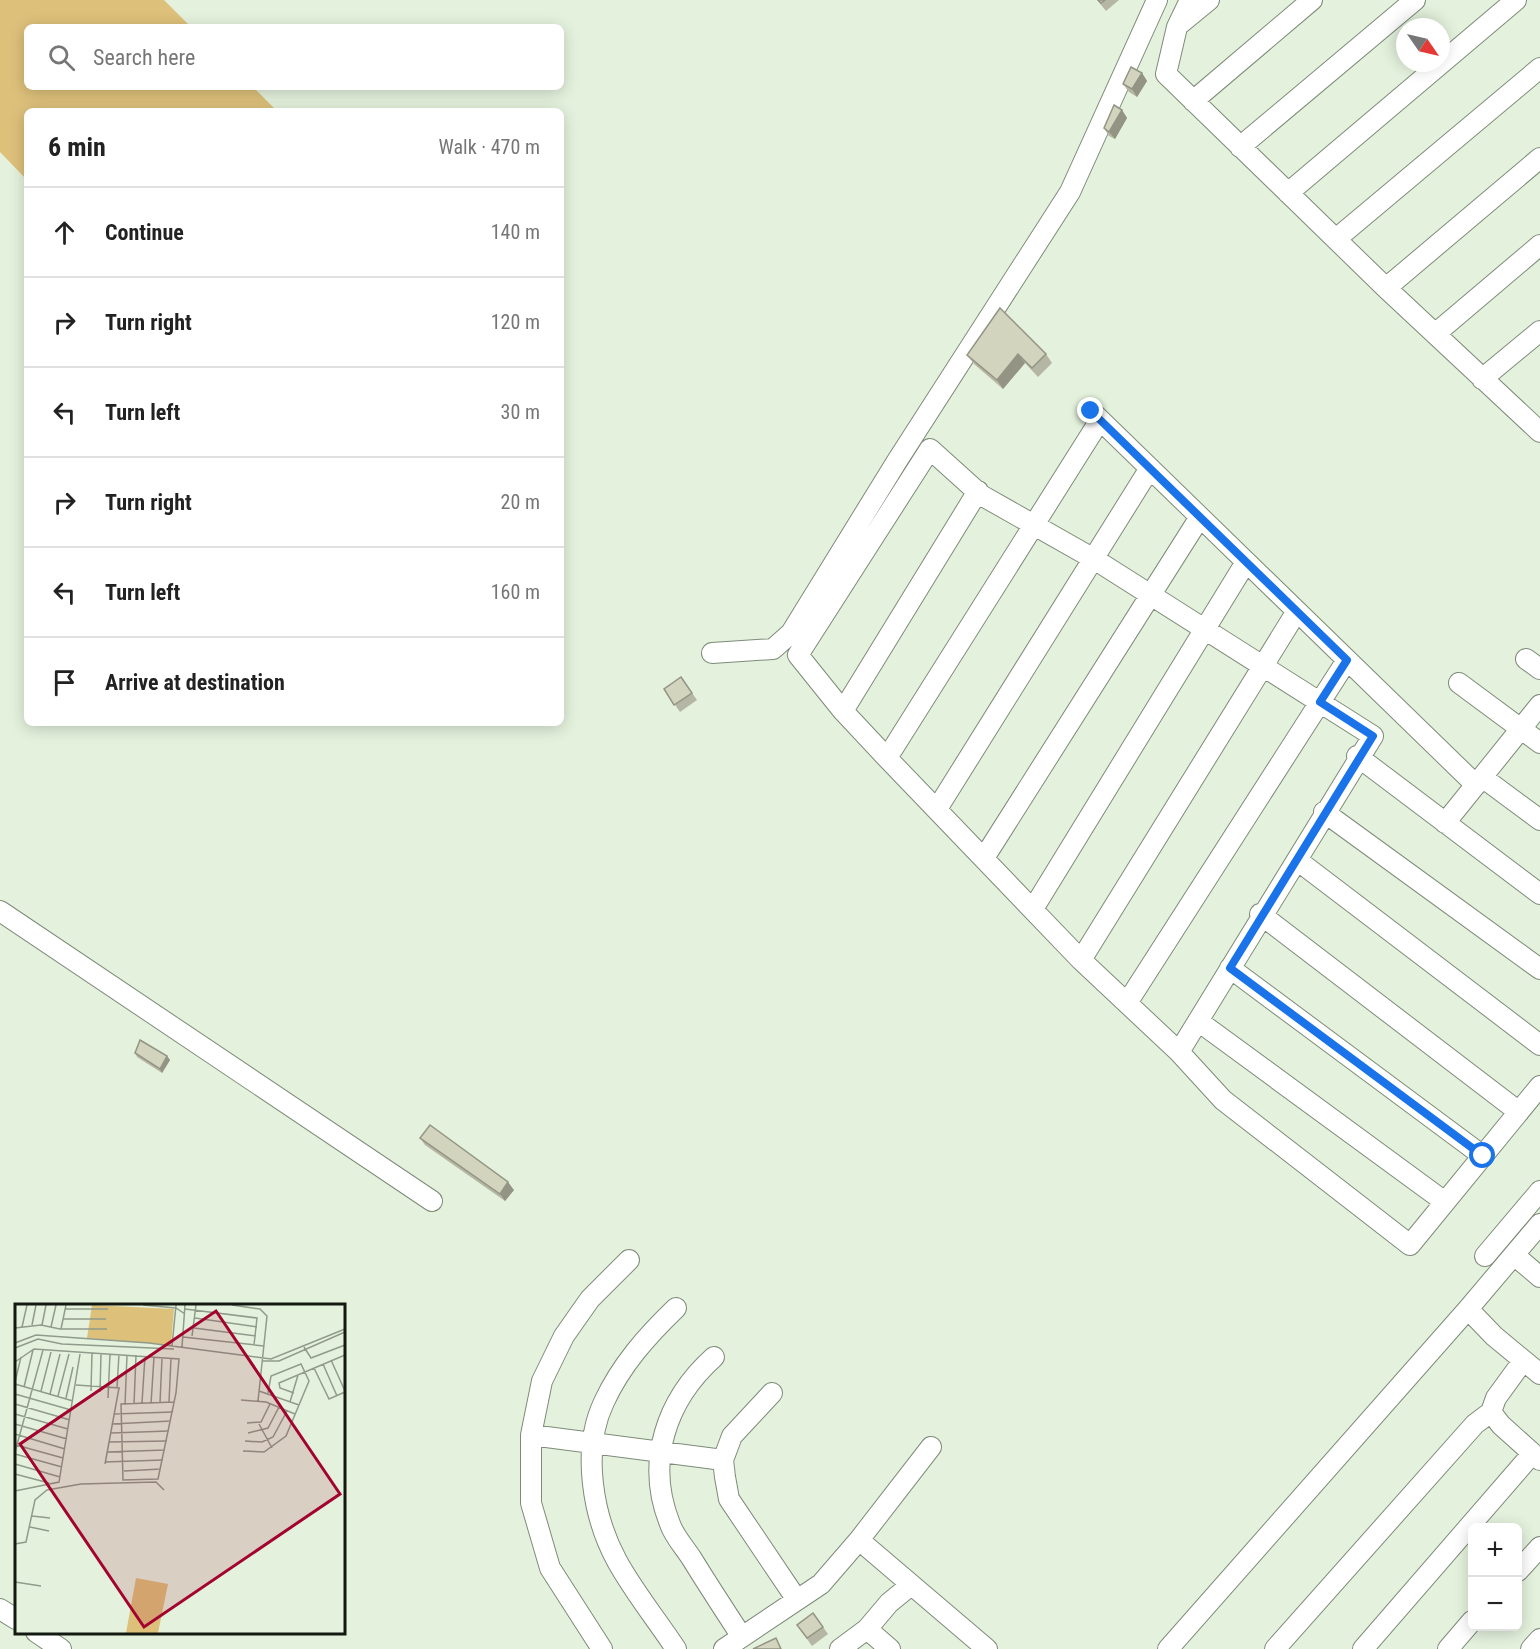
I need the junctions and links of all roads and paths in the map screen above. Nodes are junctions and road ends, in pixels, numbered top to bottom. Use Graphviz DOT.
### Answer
graph roads {
  1 [pos="1157,0"];
  2 [pos="1190,0"];
  3 [pos="1209,0"];
  4 [pos="1312,0"];
  5 [pos="1415,0"];
  6 [pos="1516,0"];
  7 [pos="1177,27"];
  8 [pos="1540,68"];
  9 [pos="1193,101"];
  10 [pos="1240,147"];
  11 [pos="1540,158"];
  12 [pos="1288,193"];
  13 [pos="1336,239"];
  14 [pos="1540,245"];
  15 [pos="1386,288"];
  16 [pos="1540,331"];
  17 [pos="1435,334"];
  18 [pos="1482,379"];
  19 [pos="1538,426"];
  20 [pos="1150,468"];
  21 [pos="978,492"];
  22 [pos="1200,517"];
  23 [pos="1034,525"];
  24 [pos="1094,559"];
  25 [pos="1246,562"];
  26 [pos="1151,595"];
  27 [pos="1297,611"];
  28 [pos="1205,629"];
  29 [pos="712,653"];
  30 [pos="1347,660"];
  31 [pos="1263,666"];
  32 [pos="1459,683"];
  33 [pos="1320,702"];
  34 [pos="1540,705"];
  35 [pos="843,711"];
  36 [pos="1521,729"];
  37 [pos="1540,743"];
  38 [pos="1358,757"];
  39 [pos="887,758"];
  40 [pos="1479,781"];
  41 [pos="937,809"];
  42 [pos="1325,812"];
  43 [pos="1540,820"];
  44 [pos="1445,823"];
  45 [pos="984,858"];
  46 [pos="1297,860"];
  47 [pos="1540,894"];
  48 [pos="1033,909"];
  49 [pos="0,910"];
  50 [pos="1261,915"];
  51 [pos="1081,960"];
  52 [pos="1230,968"];
  53 [pos="1540,969"];
  54 [pos="1127,1003"];
  55 [pos="1198,1021"];
  56 [pos="1540,1045"];
  57 [pos="1179,1052"];
  58 [pos="1540,1086"];
  59 [pos="1520,1112"];
  60 [pos="1483,1156"];
  61 [pos="1540,1191"];
  62 [pos="432,1201"];
  63 [pos="1445,1202"];
  64 [pos="1540,1224"];
  65 [pos="1514,1255"];
  66 [pos="1485,1256"];
  67 [pos="629,1260"];
  68 [pos="1540,1277"];
  69 [pos="676,1308"];
  70 [pos="1468,1309"];
  71 [pos="714,1358"];
  72 [pos="1523,1361"];
  73 [pos="1540,1374"];
  74 [pos="772,1393"];
  75 [pos="1491,1412"];
  76 [pos="531,1435"];
  77 [pos="593,1441"];
  78 [pos="931,1447"];
  79 [pos="661,1451"];
  80 [pos="1536,1457"];
  81 [pos="723,1460"];
  82 [pos="860,1540"];
  83 [pos="1540,1546"];
  84 [pos="1522,1566"];
  85 [pos="911,1585"];
  86 [pos="797,1600"];
  87 [pos="0,1609"];
  88 [pos="15,1618"];
  89 [pos="1468,1627"];
  90 [pos="867,1629"];
  91 [pos="39,1634"];
  92 [pos="742,1637"];
  93 [pos="1540,1639"];
  94 [pos="61,1649"];
  95 [pos="602,1649"];
  96 [pos="676,1649"];
  97 [pos="724,1649"];
  98 [pos="840,1649"];
  99 [pos="890,1649"];
  100 [pos="987,1649"];
  101 [pos="1168,1649"];
  102 [pos="1275,1649"];
  103 [pos="1363,1649"];
  104 [pos="1448,1649"];
  105 [pos="1531,1649"];
  1 -- 29 [label="street"];
  2 -- 7 [label="street"];
  3 -- 7 [label="street"];
  4 -- 9 [label="street"];
  5 -- 10 [label="street"];
  6 -- 12 [label="street"];
  7 -- 9 [label="street"];
  8 -- 13 [label="street"];
  9 -- 10 [label="street"];
  10 -- 12 [label="street"];
  11 -- 15 [label="street"];
  12 -- 13 [label="street"];
  13 -- 15 [label="street"];
  14 -- 17 [label="street"];
  15 -- 17 [label="street"];
  16 -- 18 [label="street"];
  17 -- 18 [label="street"];
  18 -- 19 [label="street"];
  20 -- 22 [label="street"];
  20 -- 23 [label="street"];
  20 -- 24 [label="street"];
  21 -- 23 [label="street"];
  21 -- 35 [label="street"];
  21 -- 35 [label="street"];
  22 -- 25 [label="street"];
  22 -- 26 [label="street"];
  23 -- 24 [label="street"];
  23 -- 39 [label="street"];
  24 -- 26 [label="street"];
  24 -- 41 [label="street"];
  25 -- 27 [label="street"];
  25 -- 28 [label="street"];
  26 -- 28 [label="street"];
  26 -- 45 [label="street"];
  27 -- 30 [label="street"];
  27 -- 31 [label="street"];
  28 -- 31 [label="street"];
  28 -- 48 [label="street"];
  30 -- 33 [label="street"];
  30 -- 40 [label="street"];
  31 -- 33 [label="street"];
  31 -- 51 [label="street"];
  32 -- 36 [label="street"];
  33 -- 38 [label="street"];
  33 -- 54 [label="street"];
  34 -- 36 [label="street"];
  35 -- 39 [label="street"];
  36 -- 37 [label="street"];
  36 -- 40 [label="street"];
  38 -- 42 [label="street"];
  38 -- 44 [label="street"];
  39 -- 41 [label="street"];
  40 -- 43 [label="street"];
  40 -- 44 [label="street"];
  41 -- 45 [label="street"];
  42 -- 46 [label="street"];
  42 -- 53 [label="street"];
  44 -- 47 [label="street"];
  45 -- 48 [label="street"];
  46 -- 50 [label="street"];
  46 -- 56 [label="street"];
  48 -- 51 [label="street"];
  49 -- 62 [label="street"];
  50 -- 52 [label="street"];
  50 -- 59 [label="street"];
  51 -- 54 [label="street"];
  52 -- 55 [label="street"];
  52 -- 60 [label="street"];
  54 -- 57 [label="street"];
  55 -- 57 [label="street"];
  55 -- 63 [label="street"];
  57 -- 63 [label="street"];
  58 -- 59 [label="street"];
  59 -- 60 [label="street"];
  60 -- 63 [label="street"];
  61 -- 66 [label="street"];
  64 -- 65 [label="street"];
  65 -- 68 [label="street"];
  65 -- 70 [label="street"];
  67 -- 76 [label="street"];
  69 -- 77 [label="street"];
  70 -- 72 [label="street"];
  70 -- 101 [label="street"];
  71 -- 79 [label="street"];
  72 -- 73 [label="street"];
  72 -- 75 [label="street"];
  74 -- 81 [label="street"];
  75 -- 80 [label="street"];
  75 -- 102 [label="street"];
  76 -- 77 [label="street"];
  76 -- 95 [label="street"];
  77 -- 79 [label="street"];
  77 -- 96 [label="street"];
  78 -- 82 [label="street"];
  79 -- 81 [label="street"];
  79 -- 92 [label="street"];
  80 -- 103 [label="street"];
  81 -- 86 [label="street"];
  82 -- 85 [label="street"];
  82 -- 86 [label="street"];
  83 -- 84 [label="street"];
  85 -- 90 [label="street"];
  85 -- 100 [label="street"];
  86 -- 92 [label="street"];
  87 -- 88 [label="street"];
  89 -- 104 [label="street"];
  90 -- 98 [label="street"];
  90 -- 99 [label="street"];
  91 -- 94 [label="street"];
  92 -- 97 [label="street"];
  93 -- 105 [label="street"];
}
